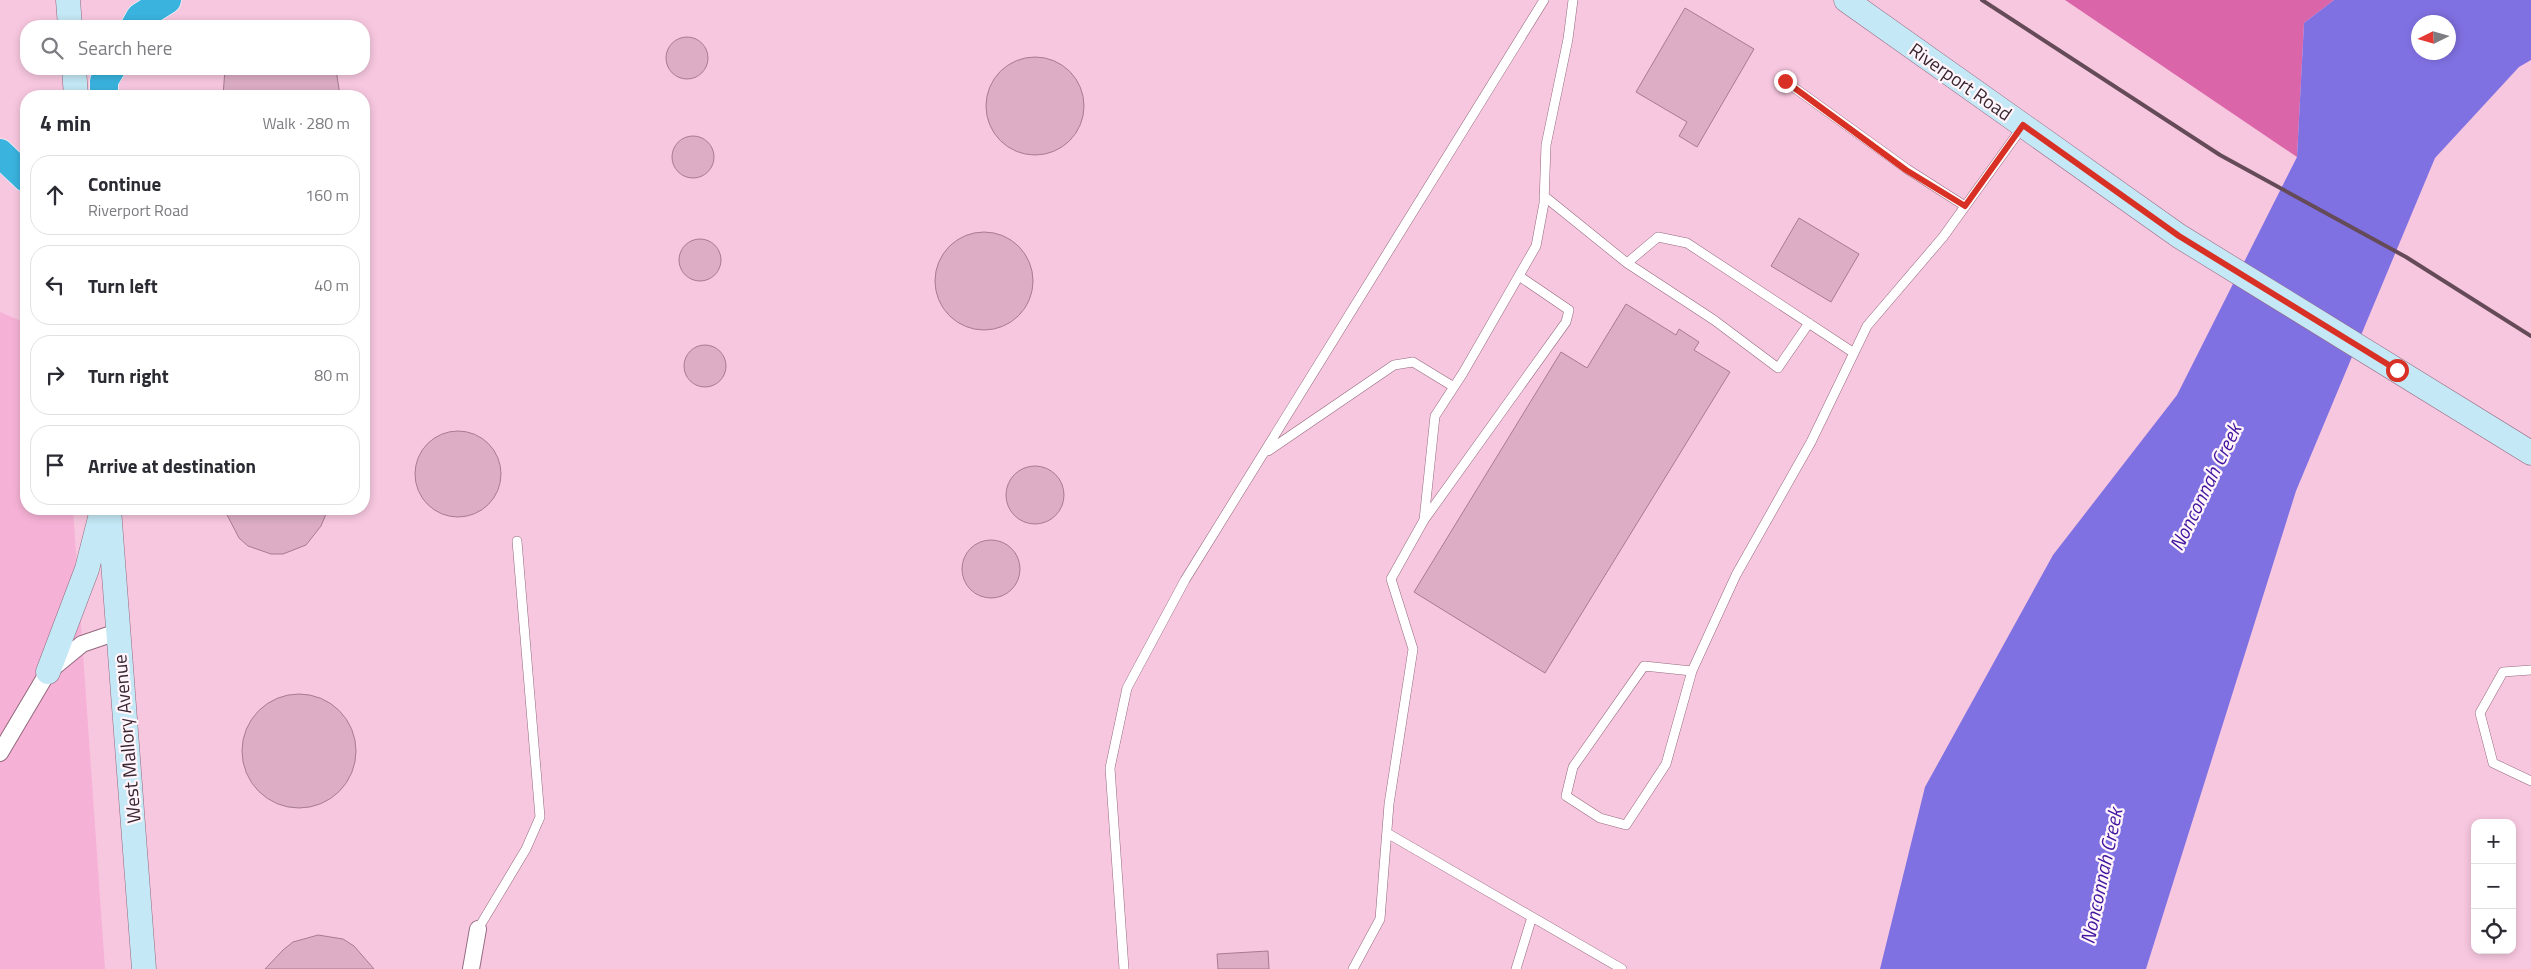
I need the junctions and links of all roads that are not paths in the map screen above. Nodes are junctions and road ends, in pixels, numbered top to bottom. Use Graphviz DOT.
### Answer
graph roads {
  1 [pos="68,0"];
  2 [pos="167,0"];
  3 [pos="1544,0"];
  4 [pos="1573,0"];
  5 [pos="1846,0"];
  6 [pos="70,20"];
  7 [pos="138,20"];
  8 [pos="74,75"];
  9 [pos="108,75"];
  10 [pos="1785,81"];
  11 [pos="76,90"];
  12 [pos="104,90"];
  13 [pos="2023,125"];
  14 [pos="0,153"];
  15 [pos="20,172"];
  16 [pos="1544,196"];
  17 [pos="1965,206"];
  18 [pos="1627,263"];
  19 [pos="1519,276"];
  20 [pos="1809,323"];
  21 [pos="1854,353"];
  22 [pos="1454,387"];
  23 [pos="2531,453"];
  24 [pos="1264,454"];
  25 [pos="100,515"];
  26 [pos="109,515"];
  27 [pos="1424,520"];
  28 [pos="517,541"];
  29 [pos="117,632"];
  30 [pos="2531,670"];
  31 [pos="1692,671"];
  32 [pos="48,672"];
  33 [pos="0,753"];
  34 [pos="2531,781"];
  35 [pos="1387,833"];
  36 [pos="1532,917"];
  37 [pos="478,929"];
  38 [pos="144,969"];
  39 [pos="471,969"];
  40 [pos="1124,969"];
  41 [pos="1353,969"];
  42 [pos="1516,969"];
  43 [pos="1622,969"];
  1 -- 6 [label="main road"];
  2 -- 7 [label="highway"];
  3 -- 24 [label="lane"];
  4 -- 16 [label="lane"];
  5 -- 13 [label="main road, Riverport Road"];
  8 -- 11 [label="main road"];
  9 -- 12 [label="highway"];
  10 -- 17 [label="lane"];
  13 -- 17 [label="lane"];
  13 -- 23 [label="main road, Riverport Road"];
  14 -- 15 [label="highway"];
  16 -- 18 [label="lane"];
  16 -- 19 [label="lane"];
  17 -- 21 [label="lane"];
  18 -- 20 [label="lane"];
  18 -- 20 [label="lane"];
  19 -- 22 [label="lane"];
  19 -- 27 [label="lane"];
  20 -- 21 [label="lane"];
  21 -- 31 [label="lane"];
  22 -- 24 [label="lane"];
  22 -- 27 [label="lane"];
  24 -- 40 [label="lane"];
  25 -- 32 [label="main road"];
  26 -- 29 [label="main road, West Mallory Avenue"];
  27 -- 35 [label="lane"];
  28 -- 37 [label="lane"];
  29 -- 32 [label="street"];
  29 -- 38 [label="main road, West Mallory Avenue"];
  30 -- 34 [label="lane"];
  31 -- 31 [label="lane"];
  32 -- 33 [label="street"];
  35 -- 36 [label="lane"];
  35 -- 41 [label="lane"];
  36 -- 42 [label="lane"];
  36 -- 43 [label="lane"];
  37 -- 39 [label="street"];
}
